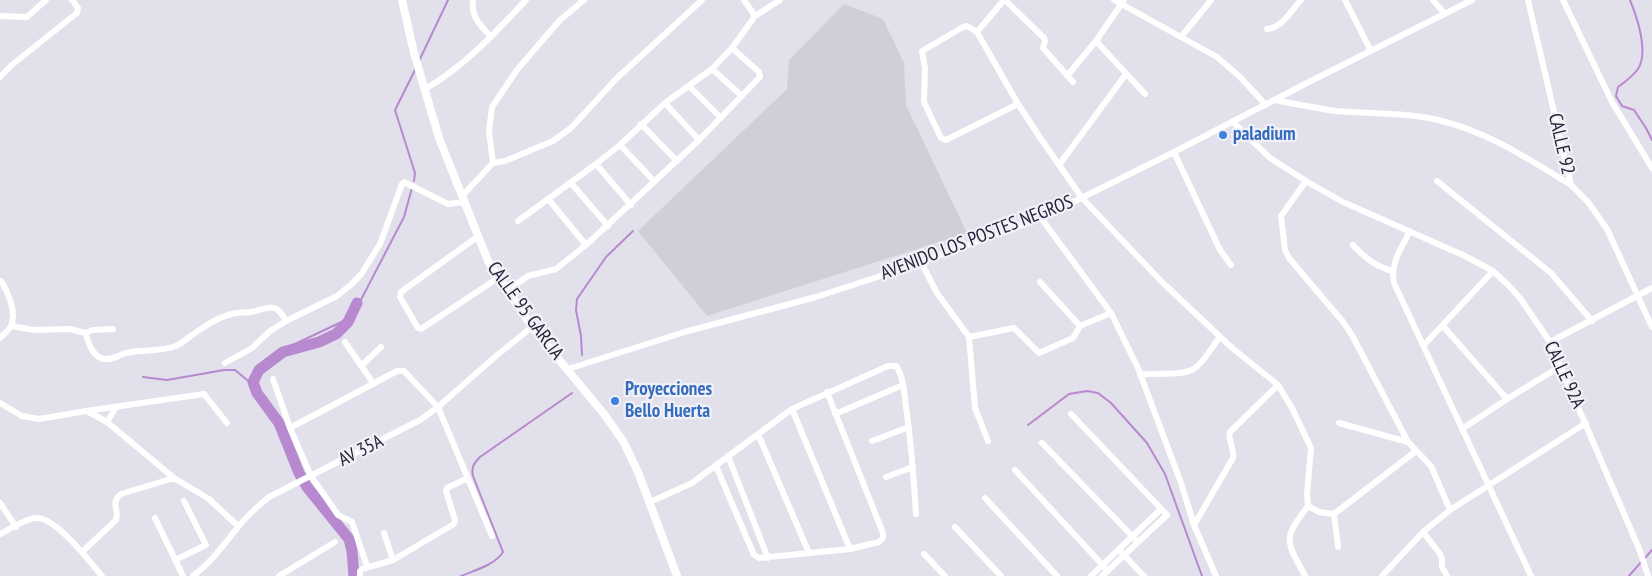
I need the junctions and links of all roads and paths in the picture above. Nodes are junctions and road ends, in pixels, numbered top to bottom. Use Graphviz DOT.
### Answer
graph roads {
  1 [pos="46,0"];
  2 [pos="72,0"];
  3 [pos="402,0"];
  4 [pos="473,0"];
  5 [pos="526,0"];
  6 [pos="584,0"];
  7 [pos="702,0"];
  8 [pos="744,0"];
  9 [pos="780,0"];
  10 [pos="1114,0"];
  11 [pos="1211,0"];
  12 [pos="1301,0"];
  13 [pos="1345,0"];
  14 [pos="1433,0"];
  15 [pos="1472,0"];
  16 [pos="1528,0"];
  17 [pos="1563,0"];
  18 [pos="1001,1"];
  19 [pos="1123,2"];
  20 [pos="1445,14"];
  21 [pos="0,16"];
  22 [pos="756,16"];
  23 [pos="1267,29"];
  24 [pos="977,32"];
  25 [pos="491,37"];
  26 [pos="1181,37"];
  27 [pos="1096,41"];
  28 [pos="732,48"];
  29 [pos="1371,51"];
  30 [pos="712,68"];
  31 [pos="1126,74"];
  32 [pos="1067,76"];
  33 [pos="0,77"];
  34 [pos="1072,82"];
  35 [pos="688,86"];
  36 [pos="425,89"];
  37 [pos="1145,94"];
  38 [pos="742,96"];
  39 [pos="1275,100"];
  40 [pos="665,104"];
  41 [pos="1018,104"];
  42 [pos="1266,105"];
  43 [pos="721,118"];
  44 [pos="1233,122"];
  45 [pos="641,124"];
  46 [pos="699,140"];
  47 [pos="620,145"];
  48 [pos="1174,152"];
  49 [pos="677,161"];
  50 [pos="493,163"];
  51 [pos="596,164"];
  52 [pos="1651,164"];
  53 [pos="1059,165"];
  54 [pos="654,181"];
  55 [pos="1306,181"];
  56 [pos="1437,181"];
  57 [pos="571,183"];
  58 [pos="1571,185"];
  59 [pos="1082,198"];
  60 [pos="463,199"];
  61 [pos="549,200"];
  62 [pos="631,204"];
  63 [pos="1041,218"];
  64 [pos="518,221"];
  65 [pos="608,226"];
  66 [pos="1410,231"];
  67 [pos="477,237"];
  68 [pos="586,245"];
  69 [pos="1353,245"];
  70 [pos="921,262"];
  71 [pos="1231,265"];
  72 [pos="1392,270"];
  73 [pos="1493,272"];
  74 [pos="498,278"];
  75 [pos="1,281"];
  76 [pos="1040,282"];
  77 [pos="1652,288"];
  78 [pos="508,290"];
  79 [pos="1638,296"];
  80 [pos="1111,312"];
  81 [pos="286,321"];
  82 [pos="1592,321"];
  83 [pos="11,326"];
  84 [pos="1080,326"];
  85 [pos="1443,326"];
  86 [pos="532,327"];
  87 [pos="1652,327"];
  88 [pos="113,329"];
  89 [pos="85,333"];
  90 [pos="969,337"];
  91 [pos="1220,337"];
  92 [pos="0,338"];
  93 [pos="345,342"];
  94 [pos="1550,342"];
  95 [pos="1424,345"];
  96 [pos="381,347"];
  97 [pos="225,363"];
  98 [pos="361,366"];
  99 [pos="1561,366"];
  100 [pos="568,369"];
  101 [pos="1140,375"];
  102 [pos="273,379"];
  103 [pos="373,384"];
  104 [pos="1278,384"];
  105 [pos="902,386"];
  106 [pos="827,392"];
  107 [pos="1507,398"];
  108 [pos="0,403"];
  109 [pos="116,407"];
  110 [pos="438,407"];
  111 [pos="792,409"];
  112 [pos="86,411"];
  113 [pos="835,414"];
  114 [pos="1071,414"];
  115 [pos="107,422"];
  116 [pos="1339,423"];
  117 [pos="1586,423"];
  118 [pos="227,424"];
  119 [pos="909,427"];
  120 [pos="290,428"];
  121 [pos="1462,429"];
  122 [pos="758,434"];
  123 [pos="872,441"];
  124 [pos="988,442"];
  125 [pos="1408,442"];
  126 [pos="1042,443"];
  127 [pos="1416,451"];
  128 [pos="728,456"];
  129 [pos="716,466"];
  130 [pos="913,467"];
  131 [pos="1015,470"];
  132 [pos="309,477"];
  133 [pos="886,477"];
  134 [pos="174,478"];
  135 [pos="468,478"];
  136 [pos="1488,486"];
  137 [pos="985,498"];
  138 [pos="184,501"];
  139 [pos="650,502"];
  140 [pos="0,503"];
  141 [pos="1308,506"];
  142 [pos="1161,509"];
  143 [pos="1450,510"];
  144 [pos="916,514"];
  145 [pos="1334,514"];
  146 [pos="155,518"];
  147 [pos="1148,522"];
  148 [pos="1194,525"];
  149 [pos="238,526"];
  150 [pos="16,527"];
  151 [pos="955,527"];
  152 [pos="1153,528"];
  153 [pos="1423,532"];
  154 [pos="0,534"];
  155 [pos="384,534"];
  156 [pos="492,536"];
  157 [pos="1132,537"];
  158 [pos="336,542"];
  159 [pos="1138,542"];
  160 [pos="1338,547"];
  161 [pos="850,549"];
  162 [pos="1119,549"];
  163 [pos="82,552"];
  164 [pos="809,553"];
  165 [pos="924,554"];
  166 [pos="1124,555"];
  167 [pos="768,558"];
  168 [pos="175,560"];
  169 [pos="393,560"];
  170 [pos="1102,565"];
  171 [pos="367,566"];
  172 [pos="1108,571"];
  173 [pos="202,574"];
  174 [pos="102,576"];
  175 [pos="183,576"];
  176 [pos="193,576"];
  177 [pos="278,576"];
  178 [pos="360,576"];
  179 [pos="677,576"];
  180 [pos="945,576"];
  181 [pos="1001,576"];
  182 [pos="1057,576"];
  183 [pos="1091,576"];
  184 [pos="1102,576"];
  185 [pos="1144,576"];
  186 [pos="1216,576"];
  187 [pos="1305,576"];
  188 [pos="1382,576"];
  189 [pos="1447,576"];
  190 [pos="1530,576"];
  191 [pos="1648,576"];
  1 -- 21 [label="street"];
  2 -- 33 [label="street"];
  3 -- 36 [label="street, CALLE 95 GARCIA"];
  4 -- 25 [label="street"];
  5 -- 25 [label="street"];
  6 -- 50 [label="street"];
  7 -- 50 [label="street"];
  8 -- 22 [label="street"];
  9 -- 22 [label="street"];
  10 -- 19 [label="street"];
  11 -- 26 [label="street"];
  12 -- 23 [label="street"];
  13 -- 29 [label="street"];
  14 -- 20 [label="street"];
  15 -- 20 [label="street, AVENIDO LOS POSTES NEGROS"];
  16 -- 58 [label="street, CALLE 92"];
  17 -- 52 [label="street"];
  18 -- 24 [label="street"];
  18 -- 32 [label="street"];
  19 -- 26 [label="street"];
  19 -- 27 [label="street"];
  20 -- 29 [label="street, AVENIDO LOS POSTES NEGROS"];
  22 -- 28 [label="street"];
  24 -- 41 [label="street"];
  24 -- 41 [label="street"];
  25 -- 36 [label="street"];
  26 -- 42 [label="street"];
  27 -- 31 [label="street"];
  27 -- 32 [label="street"];
  28 -- 30 [label="street"];
  28 -- 38 [label="street"];
  29 -- 39 [label="street, AVENIDO LOS POSTES NEGROS"];
  30 -- 35 [label="street"];
  30 -- 38 [label="street"];
  31 -- 37 [label="street"];
  31 -- 53 [label="street"];
  32 -- 34 [label="street"];
  35 -- 40 [label="street"];
  35 -- 43 [label="street"];
  36 -- 60 [label="street, CALLE 95 GARCIA"];
  38 -- 43 [label="street"];
  39 -- 42 [label="street, AVENIDO LOS POSTES NEGROS"];
  39 -- 58 [label="street"];
  40 -- 45 [label="street"];
  40 -- 46 [label="street"];
  41 -- 53 [label="street"];
  42 -- 44 [label="street, AVENIDO LOS POSTES NEGROS"];
  43 -- 46 [label="street"];
  44 -- 48 [label="street, AVENIDO LOS POSTES NEGROS"];
  44 -- 55 [label="street, CALLE 92A"];
  45 -- 47 [label="street"];
  45 -- 49 [label="street"];
  46 -- 49 [label="street"];
  47 -- 51 [label="street"];
  47 -- 54 [label="street"];
  48 -- 59 [label="street, AVENIDO LOS POSTES NEGROS"];
  48 -- 71 [label="street"];
  49 -- 54 [label="street"];
  50 -- 60 [label="street"];
  51 -- 57 [label="street"];
  51 -- 62 [label="street"];
  53 -- 59 [label="street"];
  54 -- 62 [label="street"];
  55 -- 66 [label="street, CALLE 92A"];
  55 -- 125 [label="street"];
  56 -- 82 [label="street"];
  57 -- 61 [label="street"];
  57 -- 65 [label="street"];
  58 -- 79 [label="street, CALLE 92"];
  59 -- 63 [label="street, AVENIDO LOS POSTES NEGROS"];
  59 -- 91 [label="street"];
  60 -- 67 [label="street, CALLE 95 GARCIA"];
  60 -- 81 [label="street"];
  61 -- 64 [label="street"];
  61 -- 68 [label="street"];
  62 -- 65 [label="street"];
  63 -- 70 [label="street, AVENIDO LOS POSTES NEGROS"];
  63 -- 80 [label="street"];
  65 -- 68 [label="street"];
  66 -- 72 [label="street"];
  66 -- 73 [label="street, CALLE 92A"];
  67 -- 74 [label="street, CALLE 95 GARCIA"];
  67 -- 74 [label="street"];
  68 -- 78 [label="street"];
  69 -- 72 [label="street"];
  70 -- 90 [label="street"];
  70 -- 100 [label="street, AVENIDO LOS POSTES NEGROS"];
  72 -- 95 [label="street"];
  73 -- 85 [label="street"];
  73 -- 94 [label="street, CALLE 92A"];
  74 -- 78 [label="street, CALLE 95 GARCIA"];
  75 -- 83 [label="street"];
  76 -- 84 [label="street"];
  77 -- 79 [label="street"];
  78 -- 86 [label="street, CALLE 95 GARCIA"];
  79 -- 82 [label="street"];
  79 -- 87 [label="street, CALLE 92"];
  80 -- 84 [label="street"];
  80 -- 101 [label="street"];
  81 -- 89 [label="street"];
  81 -- 97 [label="street"];
  82 -- 94 [label="street"];
  83 -- 89 [label="street"];
  83 -- 92 [label="street"];
  84 -- 90 [label="street"];
  85 -- 95 [label="street"];
  85 -- 107 [label="street"];
  86 -- 100 [label="street, CALLE 95 GARCIA"];
  86 -- 110 [label="street, AV 35A"];
  88 -- 89 [label="street"];
  90 -- 124 [label="street"];
  91 -- 101 [label="street"];
  91 -- 104 [label="street"];
  93 -- 98 [label="street"];
  94 -- 99 [label="street, CALLE 92A"];
  95 -- 121 [label="street"];
  96 -- 98 [label="street"];
  98 -- 103 [label="street"];
  99 -- 107 [label="street"];
  99 -- 117 [label="street, CALLE 92A"];
  100 -- 139 [label="street, CALLE 95 GARCIA"];
  101 -- 148 [label="street"];
  102 -- 120 [label="street"];
  103 -- 110 [label="street"];
  103 -- 120 [label="street"];
  104 -- 141 [label="street"];
  104 -- 148 [label="street"];
  105 -- 106 [label="street"];
  105 -- 113 [label="street"];
  105 -- 119 [label="street"];
  106 -- 111 [label="street"];
  106 -- 113 [label="street"];
  107 -- 121 [label="street"];
  108 -- 112 [label="street"];
  109 -- 112 [label="street"];
  109 -- 115 [label="street"];
  109 -- 118 [label="street"];
  110 -- 132 [label="street, AV 35A"];
  110 -- 135 [label="street"];
  111 -- 122 [label="street"];
  111 -- 161 [label="street"];
  112 -- 115 [label="street"];
  113 -- 161 [label="street"];
  114 -- 142 [label="street"];
  115 -- 134 [label="street"];
  116 -- 125 [label="street"];
  117 -- 136 [label="street"];
  117 -- 191 [label="street, CALLE 92A"];
  119 -- 123 [label="street"];
  119 -- 130 [label="street"];
  120 -- 132 [label="street"];
  121 -- 136 [label="street"];
  122 -- 128 [label="street"];
  122 -- 164 [label="street"];
  125 -- 127 [label="street"];
  126 -- 157 [label="street"];
  127 -- 143 [label="street"];
  127 -- 145 [label="street"];
  128 -- 129 [label="street"];
  128 -- 167 [label="street"];
  129 -- 139 [label="street"];
  129 -- 167 [label="street"];
  130 -- 133 [label="street"];
  130 -- 144 [label="street"];
  131 -- 170 [label="street"];
  132 -- 149 [label="street, AV 35A"];
  132 -- 171 [label="street"];
  134 -- 149 [label="street"];
  134 -- 163 [label="street"];
  135 -- 156 [label="street"];
  135 -- 169 [label="street"];
  136 -- 143 [label="street"];
  136 -- 190 [label="street"];
  137 -- 182 [label="street"];
  138 -- 168 [label="street"];
  139 -- 179 [label="street, CALLE 95 GARCIA"];
  140 -- 150 [label="street"];
  141 -- 145 [label="street"];
  141 -- 187 [label="street"];
  142 -- 147 [label="street"];
  142 -- 152 [label="street"];
  143 -- 153 [label="street"];
  145 -- 160 [label="street"];
  146 -- 168 [label="street"];
  147 -- 152 [label="street"];
  147 -- 157 [label="street"];
  148 -- 186 [label="street"];
  149 -- 173 [label="street, AV 35A"];
  150 -- 154 [label="street"];
  150 -- 163 [label="street"];
  151 -- 181 [label="street"];
  152 -- 159 [label="street"];
  153 -- 188 [label="street"];
  153 -- 189 [label="street"];
  155 -- 169 [label="street"];
  157 -- 159 [label="street"];
  157 -- 162 [label="street"];
  158 -- 177 [label="street"];
  159 -- 166 [label="street"];
  161 -- 164 [label="street"];
  162 -- 166 [label="street"];
  162 -- 170 [label="street"];
  163 -- 174 [label="street"];
  164 -- 167 [label="street"];
  165 -- 180 [label="street"];
  166 -- 172 [label="street"];
  166 -- 185 [label="street"];
  168 -- 175 [label="street"];
  169 -- 171 [label="street"];
  170 -- 172 [label="street"];
  170 -- 183 [label="street"];
  171 -- 178 [label="street"];
  172 -- 184 [label="street"];
  173 -- 176 [label="street, AV 35A"];
}
